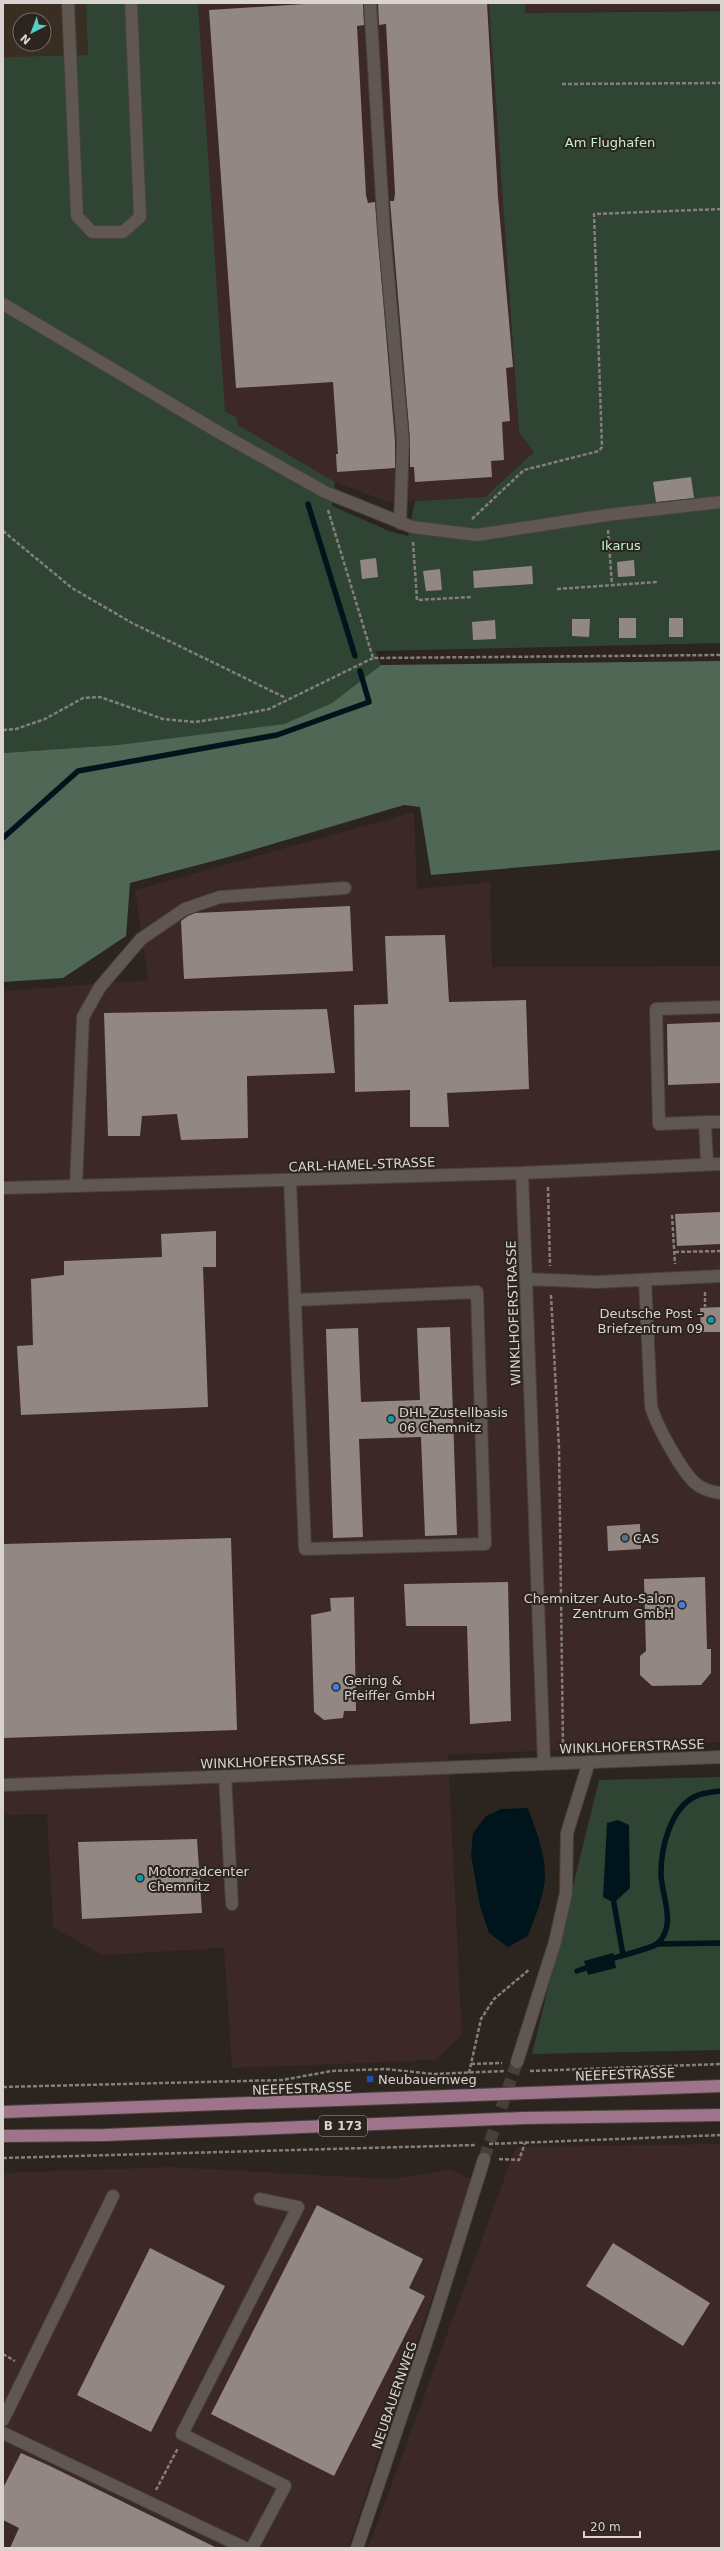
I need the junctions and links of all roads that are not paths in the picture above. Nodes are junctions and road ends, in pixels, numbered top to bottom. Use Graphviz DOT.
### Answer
graph roads {
  1 [pos="68,3"];
  2 [pos="131,3"];
  3 [pos="370,3"];
  4 [pos="3,304"];
  5 [pos="721,502"];
  6 [pos="400,523"];
  7 [pos="345,888"];
  8 [pos="721,1007"];
  9 [pos="705,1122"];
  10 [pos="721,1122"];
  11 [pos="707,1164"];
  12 [pos="721,1164"];
  13 [pos="522,1173"];
  14 [pos="290,1180"];
  15 [pos="76,1186"];
  16 [pos="3,1188"];
  17 [pos="721,1276"];
  18 [pos="526,1279"];
  19 [pos="645,1280"];
  20 [pos="295,1300"];
  21 [pos="721,1493"];
  22 [pos="721,1757"];
  23 [pos="588,1762"];
  24 [pos="544,1763"];
  25 [pos="226,1776"];
  26 [pos="3,1785"];
  27 [pos="232,1904"];
  28 [pos="521,2066"];
  29 [pos="721,2086"];
  30 [pos="3,2112"];
  31 [pos="721,2115"];
  32 [pos="3,2136"];
  33 [pos="484,2159"];
  34 [pos="113,2196"];
  35 [pos="260,2199"];
  36 [pos="3,2420"];
  37 [pos="3,2433"];
  38 [pos="245,2548"];
  39 [pos="252,2548"];
  40 [pos="357,2548"];
  1 -- 2 [label="street"];
  3 -- 6 [label="street"];
  4 -- 6 [label="street"];
  5 -- 6 [label="street"];
  7 -- 15 [label="street"];
  8 -- 9 [label="street"];
  9 -- 10 [label="street"];
  9 -- 11 [label="street"];
  11 -- 12 [label="street, CARL-HAMEL-STRASSE"];
  11 -- 13 [label="street, CARL-HAMEL-STRASSE"];
  13 -- 14 [label="street, CARL-HAMEL-STRASSE"];
  13 -- 18 [label="street, WINKLHOFERSTRASSE"];
  14 -- 15 [label="street, CARL-HAMEL-STRASSE"];
  14 -- 20 [label="street"];
  15 -- 16 [label="street, CARL-HAMEL-STRASSE"];
  17 -- 19 [label="street"];
  18 -- 19 [label="street"];
  18 -- 24 [label="street, WINKLHOFERSTRASSE"];
  19 -- 21 [label="street"];
  20 -- 20 [label="street"];
  22 -- 23 [label="street, WINKLHOFERSTRASSE"];
  23 -- 24 [label="street, WINKLHOFERSTRASSE"];
  23 -- 28 [label="street"];
  24 -- 25 [label="street, WINKLHOFERSTRASSE"];
  25 -- 26 [label="street, WINKLHOFERSTRASSE"];
  25 -- 27 [label="street"];
  29 -- 30 [label="main road, NEEFESTRASSE / B 173"];
  31 -- 32 [label="main road, B 173"];
  33 -- 40 [label="street, NEUBAUERNWEG"];
  34 -- 36 [label="street"];
  35 -- 39 [label="street"];
  37 -- 38 [label="street"];
}
